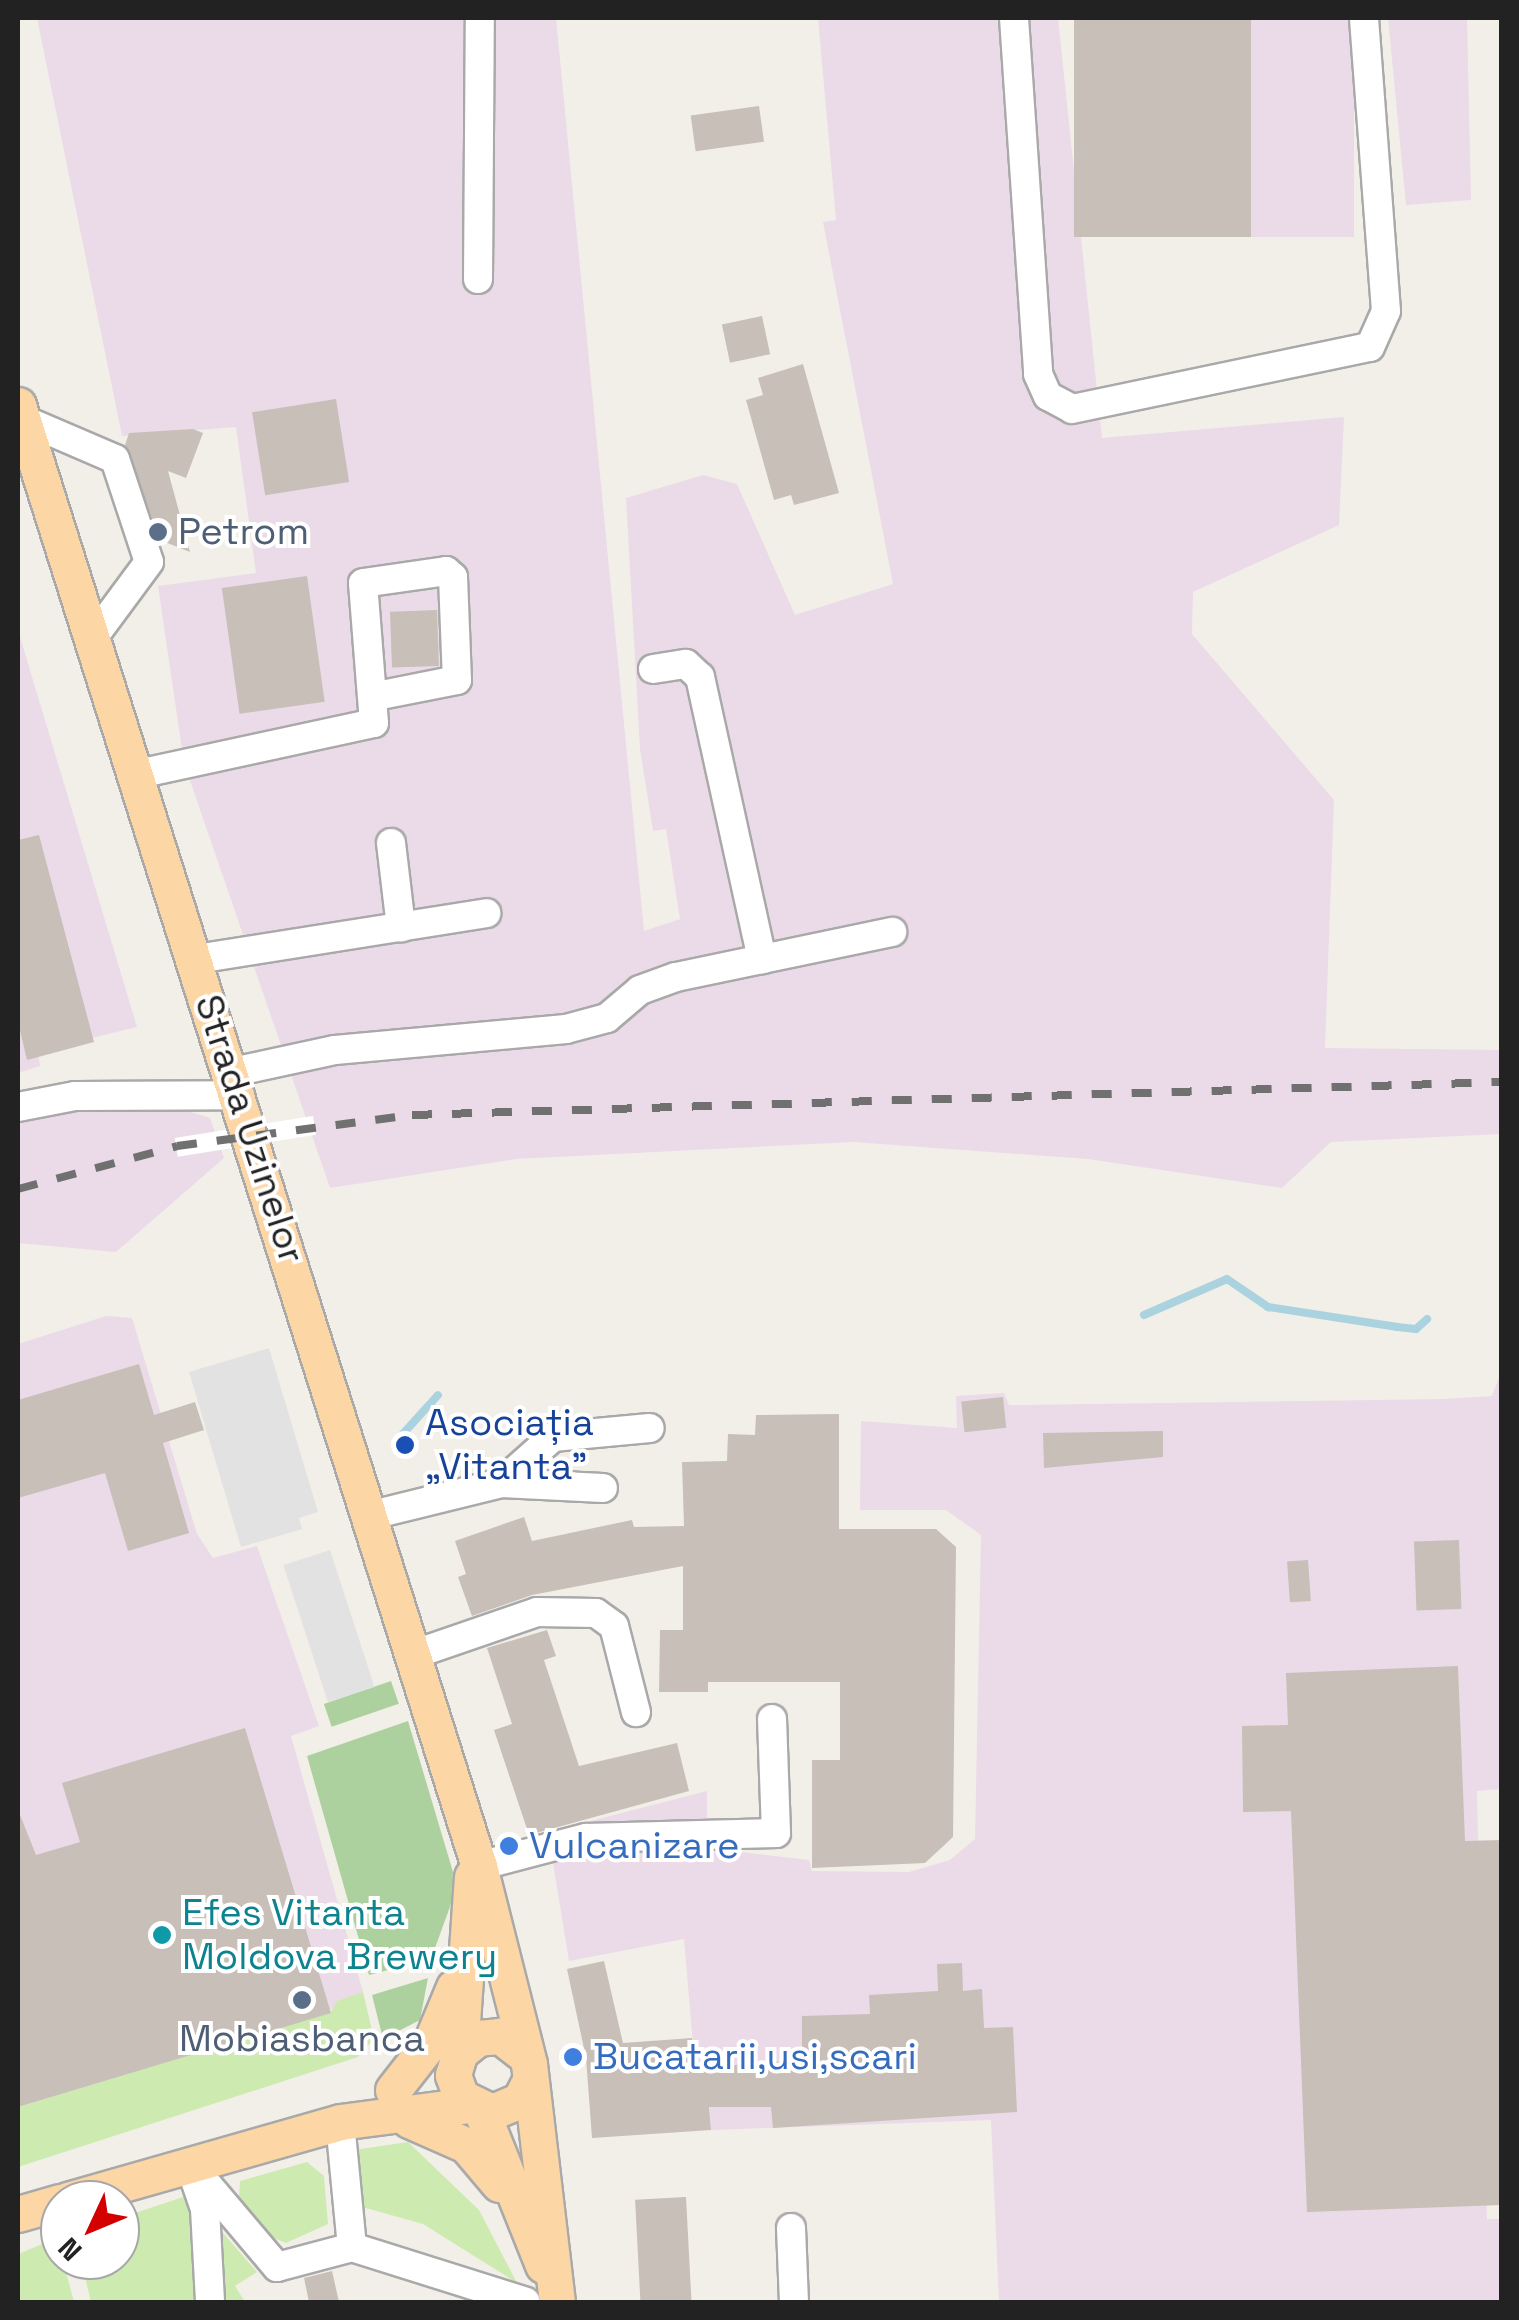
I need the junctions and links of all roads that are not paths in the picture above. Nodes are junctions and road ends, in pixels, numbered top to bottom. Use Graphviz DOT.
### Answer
graph roads {
  1 [pos="480,18"];
  2 [pos="1014,18"];
  3 [pos="1364,18"];
  4 [pos="478,279"];
  5 [pos="20,412"];
  6 [pos="94,636"];
  7 [pos="653,669"];
  8 [pos="376,696"];
  9 [pos="138,774"];
  10 [pos="391,843"];
  11 [pos="486,913"];
  12 [pos="401,926"];
  13 [pos="892,932"];
  14 [pos="197,959"];
  15 [pos="762,959"];
  16 [pos="236,1084"];
  17 [pos="18,1107"];
  18 [pos="650,1428"];
  19 [pos="502,1483"];
  20 [pos="603,1488"];
  21 [pos="372,1514"];
  22 [pos="415,1654"];
  23 [pos="636,1712"];
  24 [pos="772,1719"];
  25 [pos="476,1860"];
  26 [pos="465,1958"];
  27 [pos="458,2057"];
  28 [pos="528,2068"];
  29 [pos="398,2104"];
  30 [pos="476,2108"];
  31 [pos="340,2122"];
  32 [pos="190,2164"];
  33 [pos="135,2180"];
  34 [pos="520,2216"];
  35 [pos="791,2228"];
  36 [pos="352,2247"];
  37 [pos="547,2299"];
  38 [pos="210,2302"];
  39 [pos="794,2302"];
  1 -- 4 [label="street"];
  2 -- 3 [label="street"];
  5 -- 6 [label="main road, Strada Uzinelor"];
  5 -- 6 [label="street"];
  6 -- 9 [label="main road, Strada Uzinelor"];
  7 -- 15 [label="street"];
  8 -- 8 [label="street"];
  8 -- 9 [label="street"];
  9 -- 14 [label="main road, Strada Uzinelor"];
  10 -- 12 [label="street"];
  11 -- 12 [label="street"];
  12 -- 14 [label="street"];
  13 -- 15 [label="street"];
  14 -- 16 [label="main road, Strada Uzinelor"];
  15 -- 16 [label="street"];
  16 -- 17 [label="street"];
  16 -- 21 [label="main road, Strada Uzinelor"];
  18 -- 19 [label="street"];
  19 -- 20 [label="street"];
  19 -- 21 [label="street"];
  21 -- 22 [label="main road, Strada Uzinelor"];
  22 -- 23 [label="street"];
  22 -- 25 [label="main road, Strada Uzinelor"];
  24 -- 25 [label="street"];
  25 -- 26 [label="main road, Strada Uzinelor"];
  25 -- 28 [label="main road, Strada Uzinelor"];
  26 -- 27 [label="main road, Strada Uzinelor"];
  26 -- 29 [label="main road"];
  27 -- 28 [label="main road"];
  27 -- 29 [label="main road"];
  27 -- 30 [label="main road"];
  28 -- 30 [label="main road"];
  28 -- 37 [label="main road, Strada Uzinelor"];
  29 -- 30 [label="main road"];
  29 -- 31 [label="main road"];
  29 -- 34 [label="main road"];
  30 -- 34 [label="main road"];
  31 -- 32 [label="main road"];
  31 -- 36 [label="street"];
  32 -- 33 [label="main road"];
  32 -- 36 [label="street"];
  32 -- 38 [label="street"];
  34 -- 37 [label="main road"];
  35 -- 39 [label="street"];
  36 -- 37 [label="street"];
}
